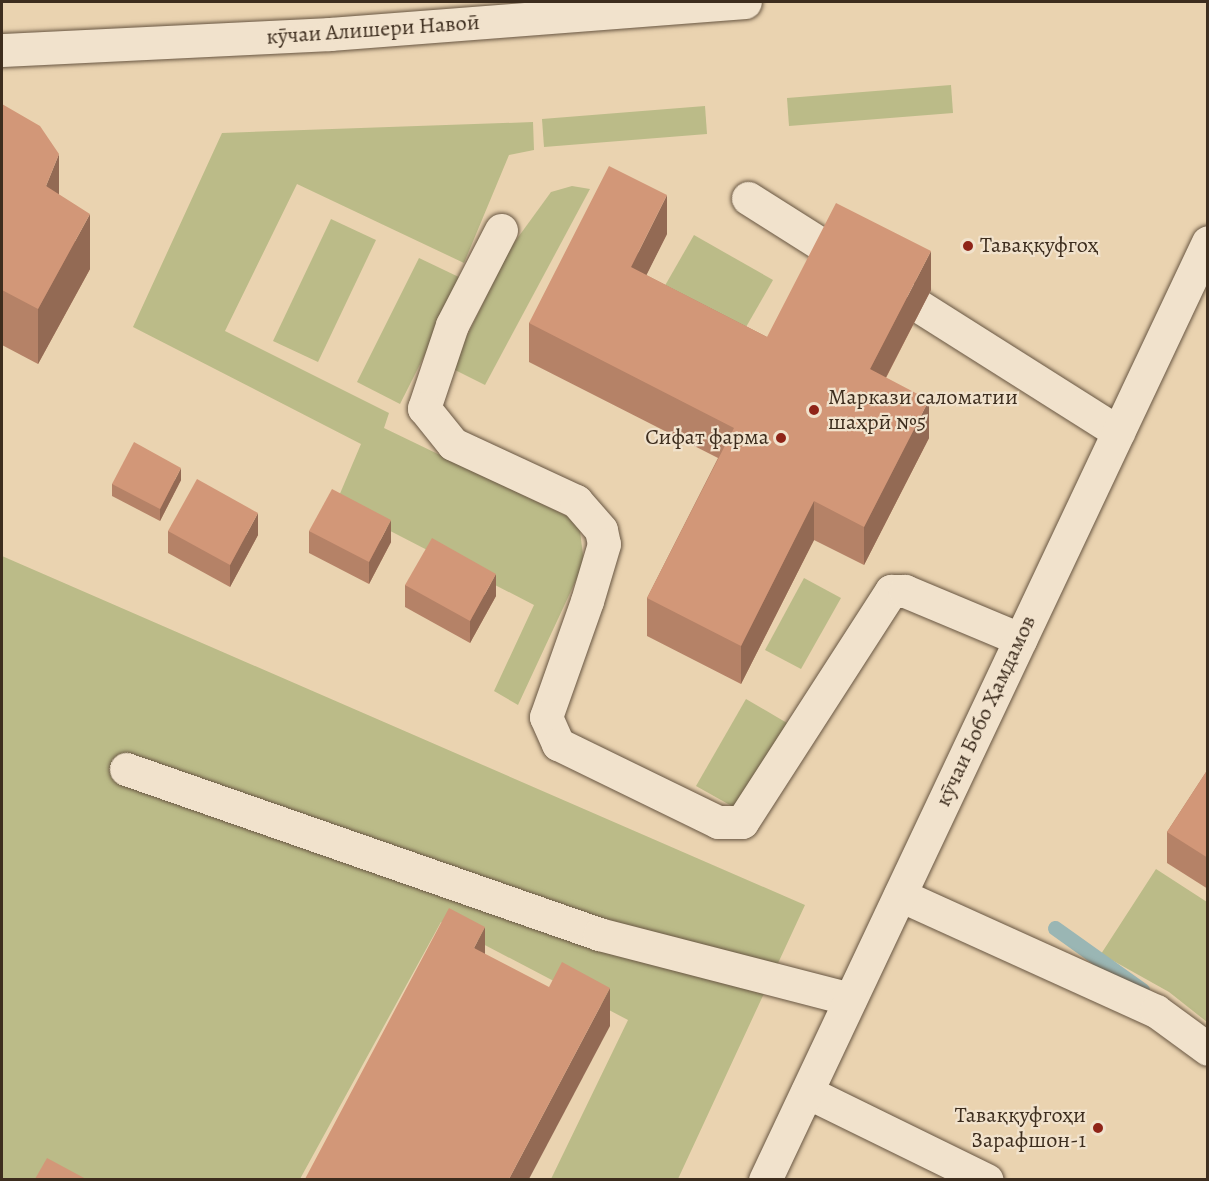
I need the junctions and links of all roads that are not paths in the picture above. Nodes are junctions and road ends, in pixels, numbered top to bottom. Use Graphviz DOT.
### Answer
graph roads {
  1 [pos="745,2"];
  2 [pos="2,50"];
  3 [pos="748,198"];
  4 [pos="501,230"];
  5 [pos="1208,242"];
  6 [pos="1118,432"];
  7 [pos="1020,639"];
  8 [pos="126,769"];
  9 [pos="900,895"];
  10 [pos="850,999"];
  11 [pos="1208,1049"];
  12 [pos="807,1092"];
  13 [pos="765,1179"];
  14 [pos="987,1179"];
  1 -- 2 [label="street, кӯчаи Алишери Навоӣ"];
  3 -- 6 [label="street"];
  4 -- 7 [label="street"];
  5 -- 6 [label="street, кӯчаи Бобо Ҳамдамов"];
  6 -- 7 [label="street, кӯчаи Бобо Ҳамдамов"];
  7 -- 9 [label="street, кӯчаи Бобо Ҳамдамов"];
  8 -- 10 [label="street"];
  9 -- 10 [label="street, кӯчаи Бобо Ҳамдамов"];
  9 -- 11 [label="street"];
  10 -- 12 [label="street, кӯчаи Бобо Ҳамдамов"];
  12 -- 13 [label="street, кӯчаи Бобо Ҳамдамов"];
  12 -- 14 [label="street"];
}
